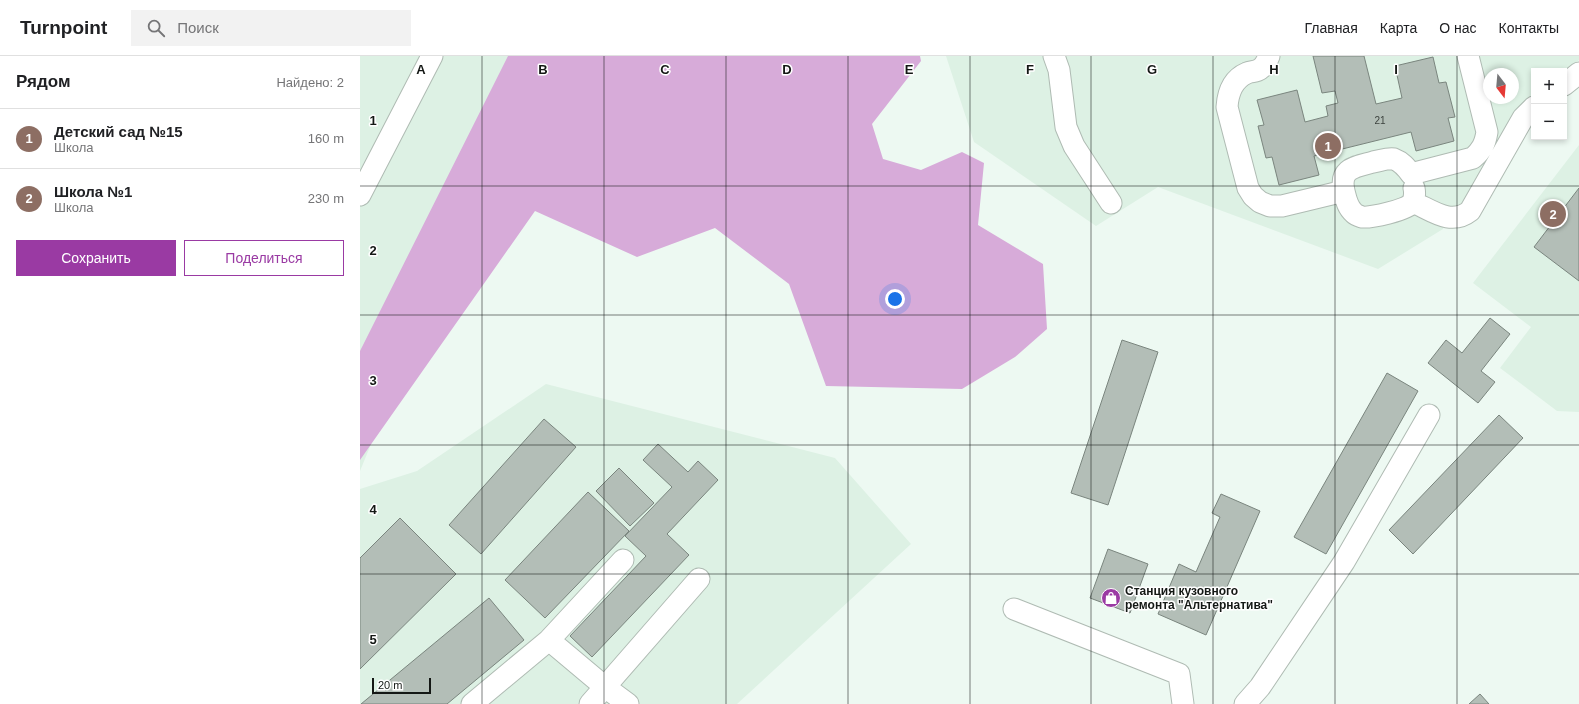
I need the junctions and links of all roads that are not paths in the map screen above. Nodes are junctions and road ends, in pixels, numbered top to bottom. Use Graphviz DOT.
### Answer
graph roads {
  1 [pos="432,56"];
  2 [pos="1054,56"];
  3 [pos="1269,56"];
  4 [pos="1468,56"];
  5 [pos="1579,73"];
  6 [pos="1567,83"];
  7 [pos="1531,110"];
  8 [pos="1411,174"];
  9 [pos="1344,190"];
  10 [pos="360,195"];
  11 [pos="1413,202"];
  12 [pos="1111,203"];
  13 [pos="1430,415"];
  14 [pos="623,560"];
  15 [pos="699,579"];
  16 [pos="1014,609"];
  17 [pos="549,640"];
  18 [pos="605,687"];
  19 [pos="472,704"];
  20 [pos="590,704"];
  21 [pos="628,704"];
  22 [pos="1183,704"];
  23 [pos="1245,704"];
  1 -- 10 [label="lane"];
  2 -- 12 [label="lane"];
  3 -- 9 [label="lane"];
  4 -- 8 [label="lane"];
  5 -- 6 [label="lane"];
  7 -- 11 [label="lane"];
  8 -- 9 [label="lane"];
  8 -- 11 [label="lane"];
  9 -- 11 [label="lane"];
  13 -- 23 [label="lane"];
  14 -- 17 [label="lane"];
  15 -- 18 [label="lane"];
  16 -- 22 [label="lane"];
  17 -- 18 [label="lane"];
  17 -- 19 [label="lane"];
  18 -- 20 [label="lane"];
  18 -- 21 [label="lane"];
}
